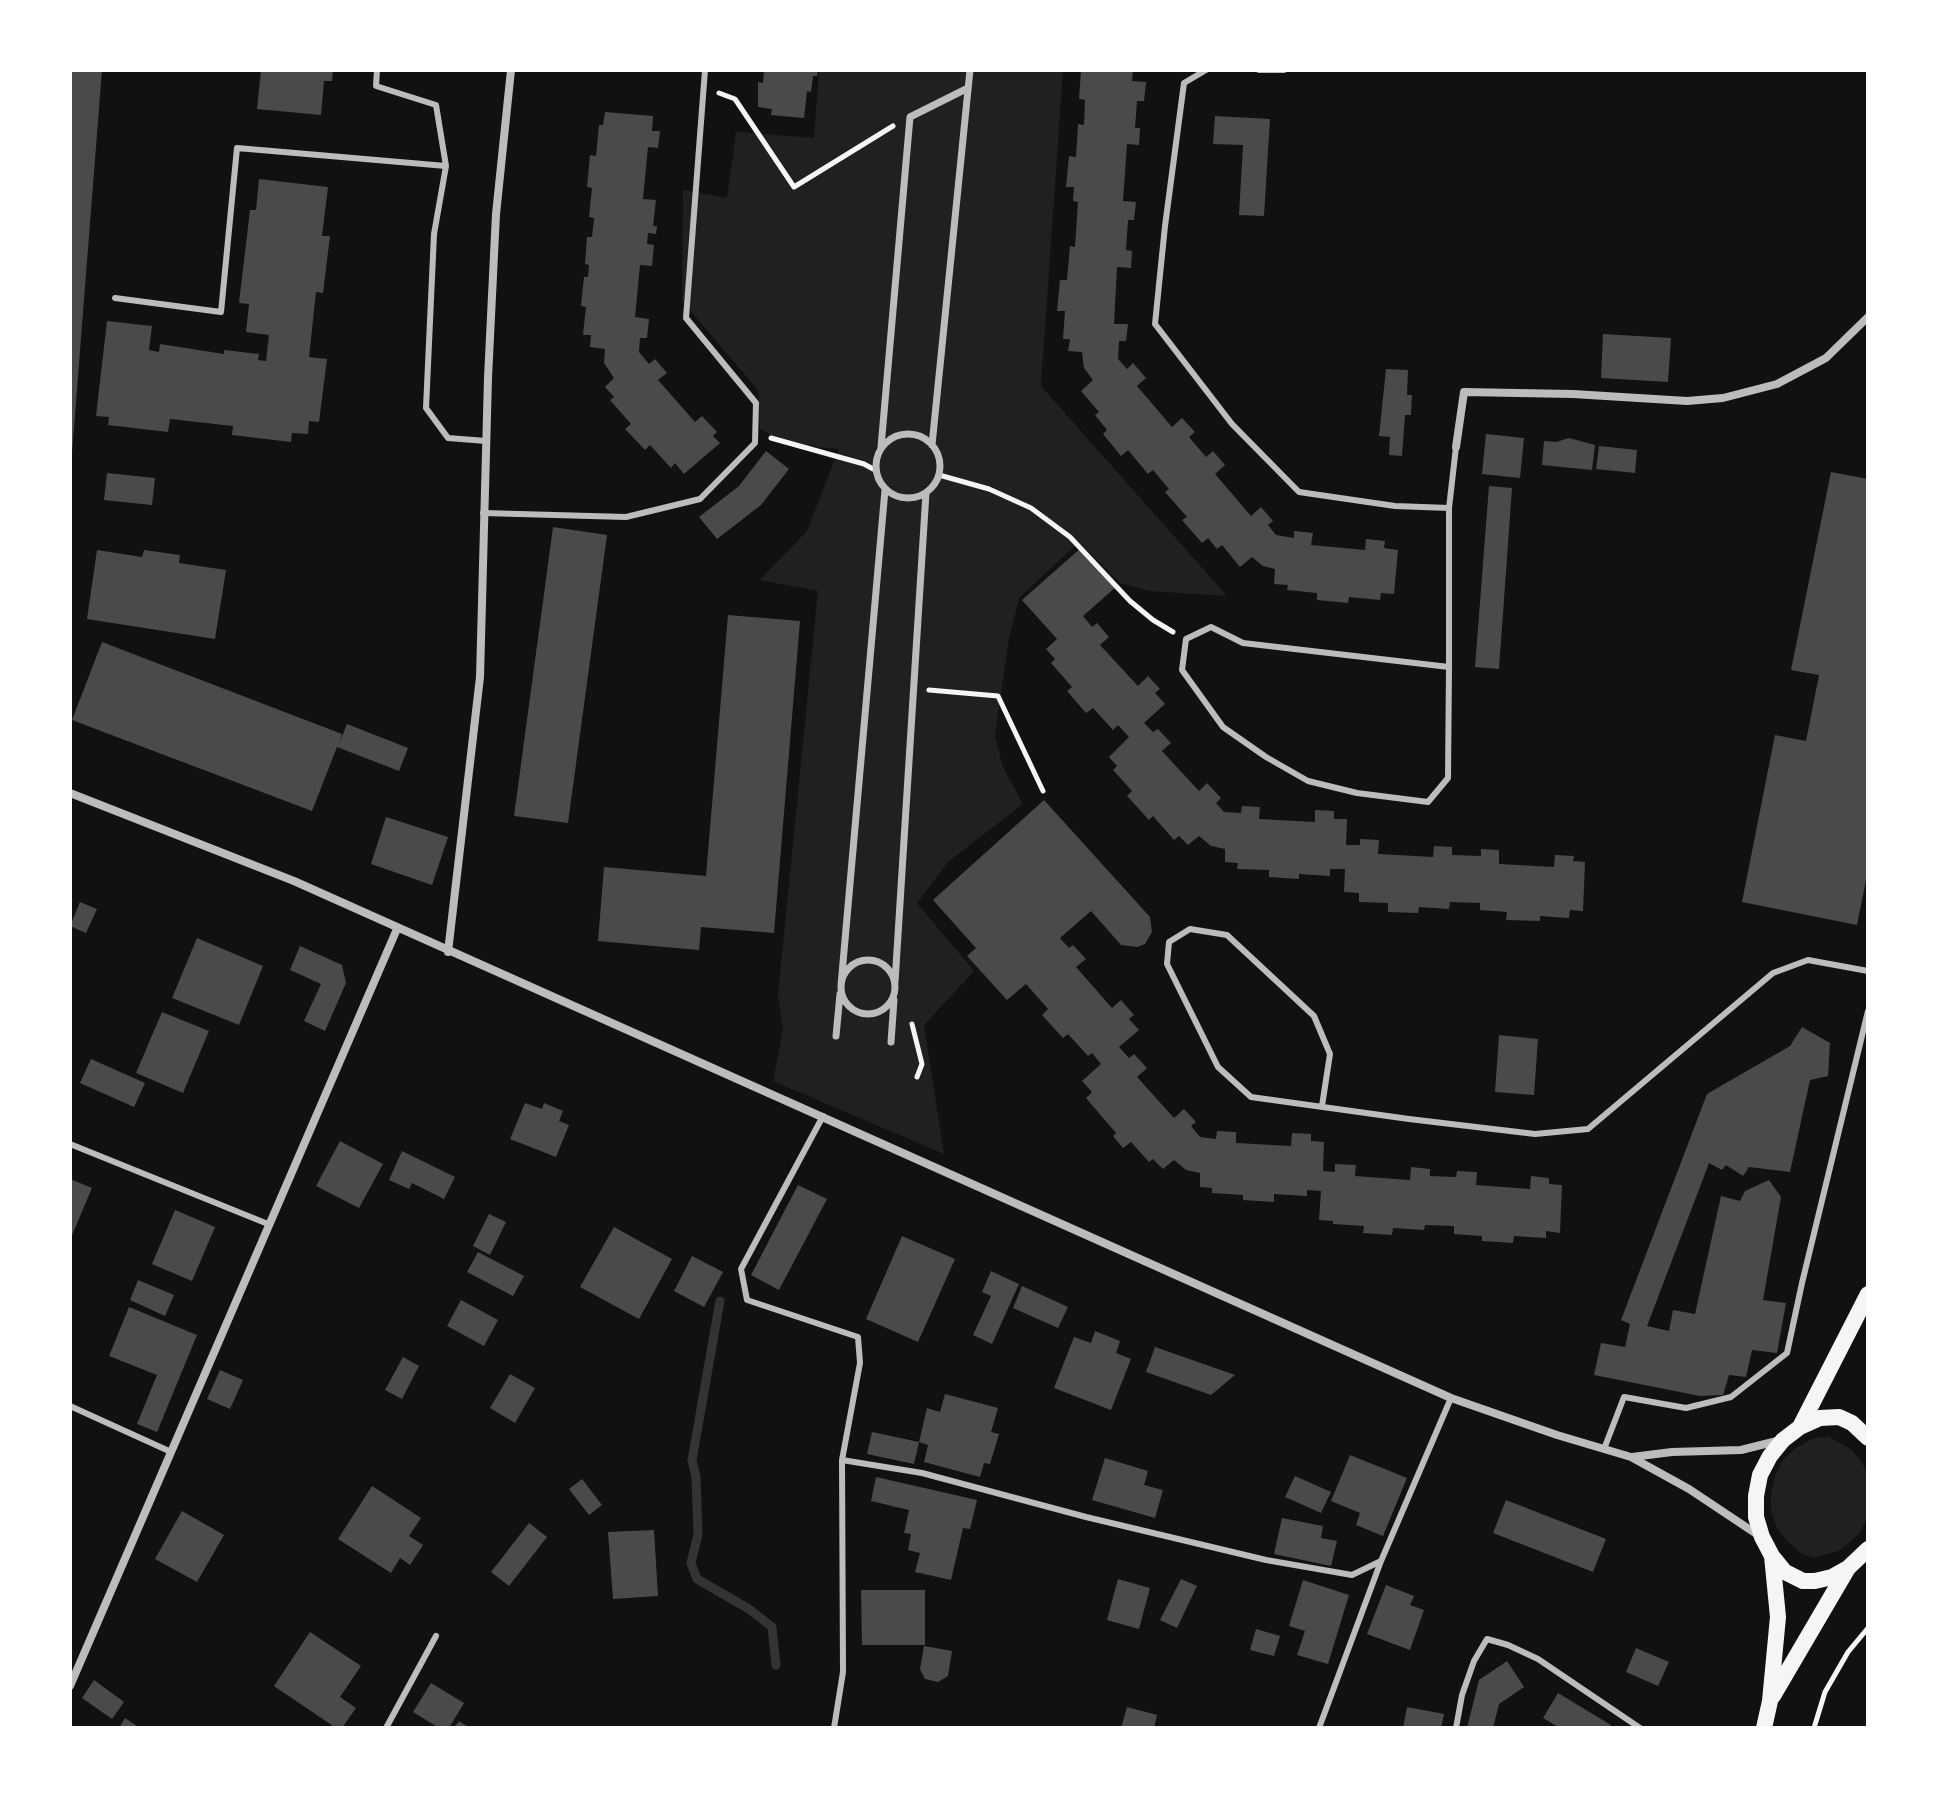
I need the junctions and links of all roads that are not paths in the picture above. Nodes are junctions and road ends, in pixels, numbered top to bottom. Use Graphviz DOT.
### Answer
graph roads {
  1 [pos="377,70"];
  2 [pos="511,70"];
  3 [pos="705,70"];
  4 [pos="970,70"];
  5 [pos="1206,70"];
  6 [pos="1259,70"];
  7 [pos="1284,70"];
  8 [pos="968,88"];
  9 [pos="446,166"];
  10 [pos="115,298"];
  11 [pos="1868,317"];
  12 [pos="486,441"];
  13 [pos="932,445"];
  14 [pos="881,447"];
  15 [pos="1456,447"];
  16 [pos="885,490"];
  17 [pos="926,493"];
  18 [pos="1449,508"];
  19 [pos="483,513"];
  20 [pos="1449,667"];
  21 [pos="70,793"];
  22 [pos="397,929"];
  23 [pos="448,952"];
  24 [pos="1868,971"];
  25 [pos="895,982"];
  26 [pos="840,985"];
  27 [pos="894,996"];
  28 [pos="1868,1011"];
  29 [pos="836,1036"];
  30 [pos="891,1042"];
  31 [pos="1322,1106"];
  32 [pos="823,1116"];
  33 [pos="70,1144"];
  34 [pos="268,1224"];
  35 [pos="1868,1294"];
  36 [pos="1451,1398"];
  37 [pos="70,1406"];
  38 [pos="1800,1427"];
  39 [pos="1868,1438"];
  40 [pos="1783,1440"];
  41 [pos="1604,1450"];
  42 [pos="169,1451"];
  43 [pos="1631,1457"];
  44 [pos="842,1460"];
  45 [pos="1762,1537"];
  46 [pos="1868,1549"];
  47 [pos="1772,1556"];
  48 [pos="1381,1561"];
  49 [pos="1848,1568"];
  50 [pos="436,1636"];
  51 [pos="70,1686"];
  52 [pos="1770,1701"];
  53 [pos="386,1728"];
  54 [pos="834,1728"];
  55 [pos="1319,1728"];
  56 [pos="1456,1728"];
  57 [pos="1640,1728"];
  58 [pos="1764,1728"];
  1 -- 9 [label="lane"];
  2 -- 12 [label="street"];
  3 -- 19 [label="lane"];
  4 -- 8 [label="street"];
  5 -- 18 [label="lane"];
  6 -- 7 [label="lane"];
  8 -- 13 [label="street"];
  8 -- 14 [label="street"];
  9 -- 10 [label="lane"];
  9 -- 12 [label="lane"];
  11 -- 15 [label="street"];
  12 -- 19 [label="street"];
  13 -- 14 [label="street"];
  13 -- 17 [label="street"];
  14 -- 16 [label="street"];
  15 -- 18 [label="lane"];
  16 -- 17 [label="street"];
  16 -- 26 [label="street"];
  17 -- 25 [label="street"];
  18 -- 20 [label="lane"];
  19 -- 23 [label="street"];
  20 -- 20 [label="lane"];
  21 -- 22 [label="street"];
  22 -- 23 [label="street"];
  22 -- 34 [label="street"];
  23 -- 32 [label="street"];
  24 -- 31 [label="lane"];
  25 -- 26 [label="street"];
  25 -- 27 [label="street"];
  26 -- 27 [label="street"];
  26 -- 29 [label="street"];
  27 -- 30 [label="street"];
  28 -- 41 [label="lane"];
  31 -- 31 [label="lane"];
  32 -- 36 [label="street"];
  32 -- 44 [label="lane"];
  33 -- 34 [label="lane"];
  34 -- 42 [label="street"];
  35 -- 38 [label="main road"];
  36 -- 41 [label="street"];
  36 -- 48 [label="lane"];
  37 -- 42 [label="lane"];
  38 -- 39 [label="main road"];
  38 -- 40 [label="main road"];
  40 -- 43 [label="street"];
  40 -- 45 [label="main road"];
  41 -- 43 [label="street"];
  42 -- 51 [label="street"];
  43 -- 45 [label="street"];
  44 -- 48 [label="lane"];
  44 -- 54 [label="lane"];
  45 -- 47 [label="main road"];
  46 -- 49 [label="main road"];
  47 -- 49 [label="main road"];
  47 -- 52 [label="main road"];
  48 -- 55 [label="lane"];
  49 -- 52 [label="main road"];
  50 -- 53 [label="lane"];
  52 -- 58 [label="main road"];
  56 -- 57 [label="lane"];
}
